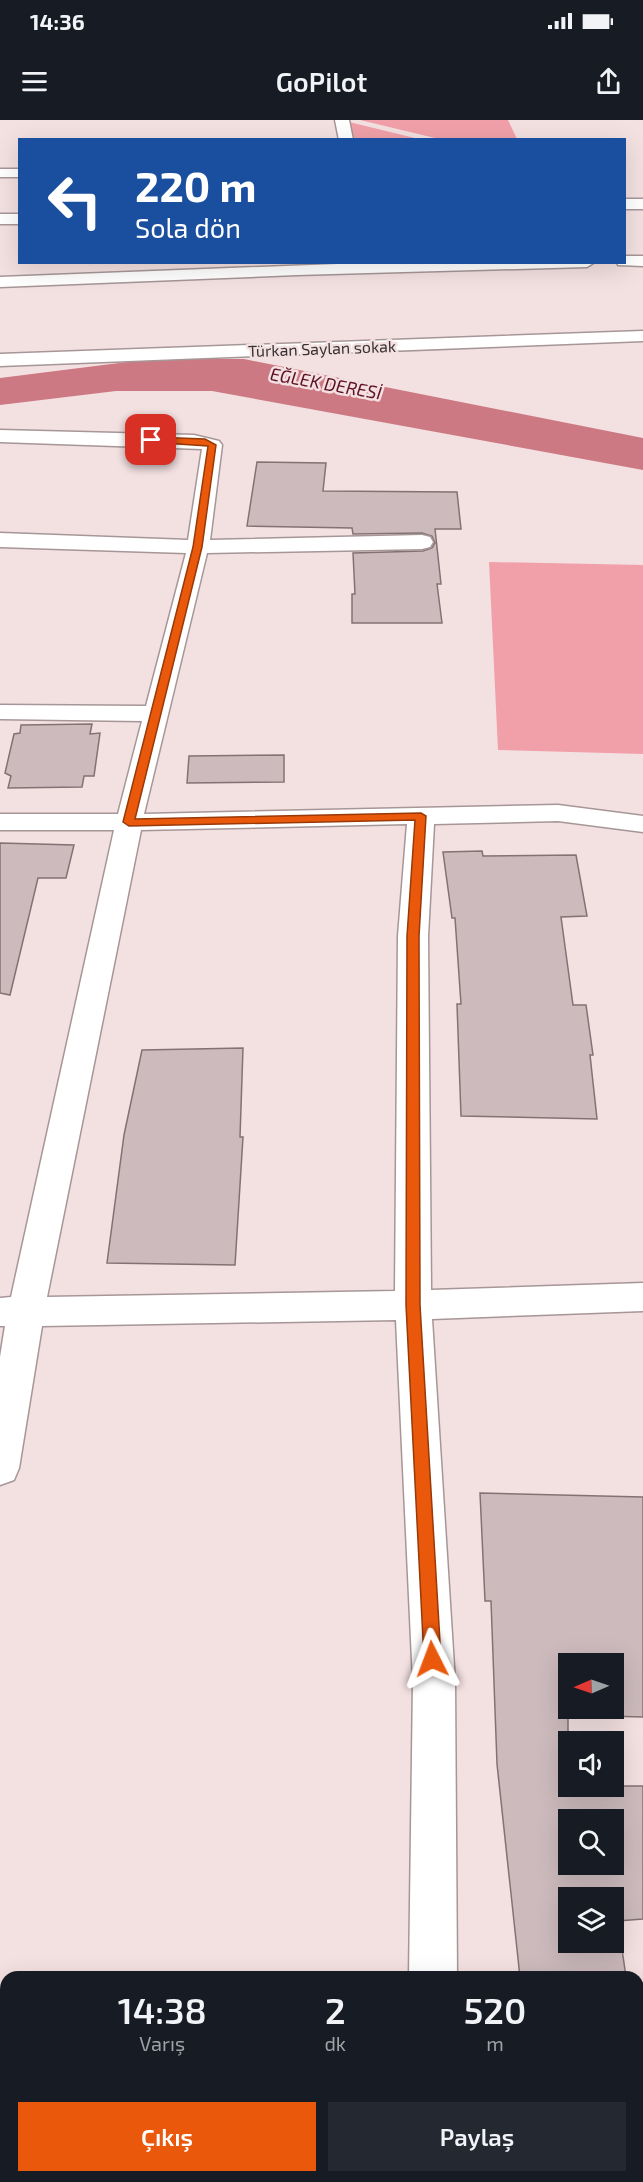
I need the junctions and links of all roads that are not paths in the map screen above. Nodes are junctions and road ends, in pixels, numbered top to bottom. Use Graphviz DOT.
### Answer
graph roads {
  1 [pos="342,120"];
  2 [pos="346,138"];
  3 [pos="0,173"];
  4 [pos="18,173"];
  5 [pos="626,204"];
  6 [pos="643,204"];
  7 [pos="0,219"];
  8 [pos="18,219"];
  9 [pos="626,261"];
  10 [pos="643,261"];
  11 [pos="468,264"];
  12 [pos="348,266"];
  13 [pos="0,282"];
  14 [pos="643,336"];
  15 [pos="0,360"];
  16 [pos="0,436"];
  17 [pos="0,540"];
  18 [pos="422,542"];
  19 [pos="198,547"];
  20 [pos="0,712"];
  21 [pos="155,714"];
  22 [pos="421,816"];
  23 [pos="0,822"];
  24 [pos="129,822"];
  25 [pos="643,824"];
  26 [pos="643,1297"];
  27 [pos="413,1305"];
  28 [pos="13,1312"];
  29 [pos="0,1468"];
  30 [pos="433,1971"];
  1 -- 2 [label="street"];
  3 -- 4 [label="street"];
  5 -- 6 [label="street"];
  7 -- 8 [label="street"];
  9 -- 10 [label="street"];
  11 -- 12 [label="street"];
  12 -- 13 [label="street"];
  14 -- 15 [label="street, Türkan Saylan sokak"];
  16 -- 19 [label="street"];
  17 -- 19 [label="street"];
  18 -- 19 [label="street"];
  19 -- 21 [label="street"];
  20 -- 21 [label="street"];
  21 -- 24 [label="street"];
  22 -- 24 [label="street"];
  22 -- 25 [label="street"];
  22 -- 27 [label="street"];
  23 -- 24 [label="street"];
  24 -- 28 [label="street"];
  26 -- 27 [label="street"];
  27 -- 28 [label="street"];
  27 -- 30 [label="street"];
  28 -- 29 [label="street"];
}
